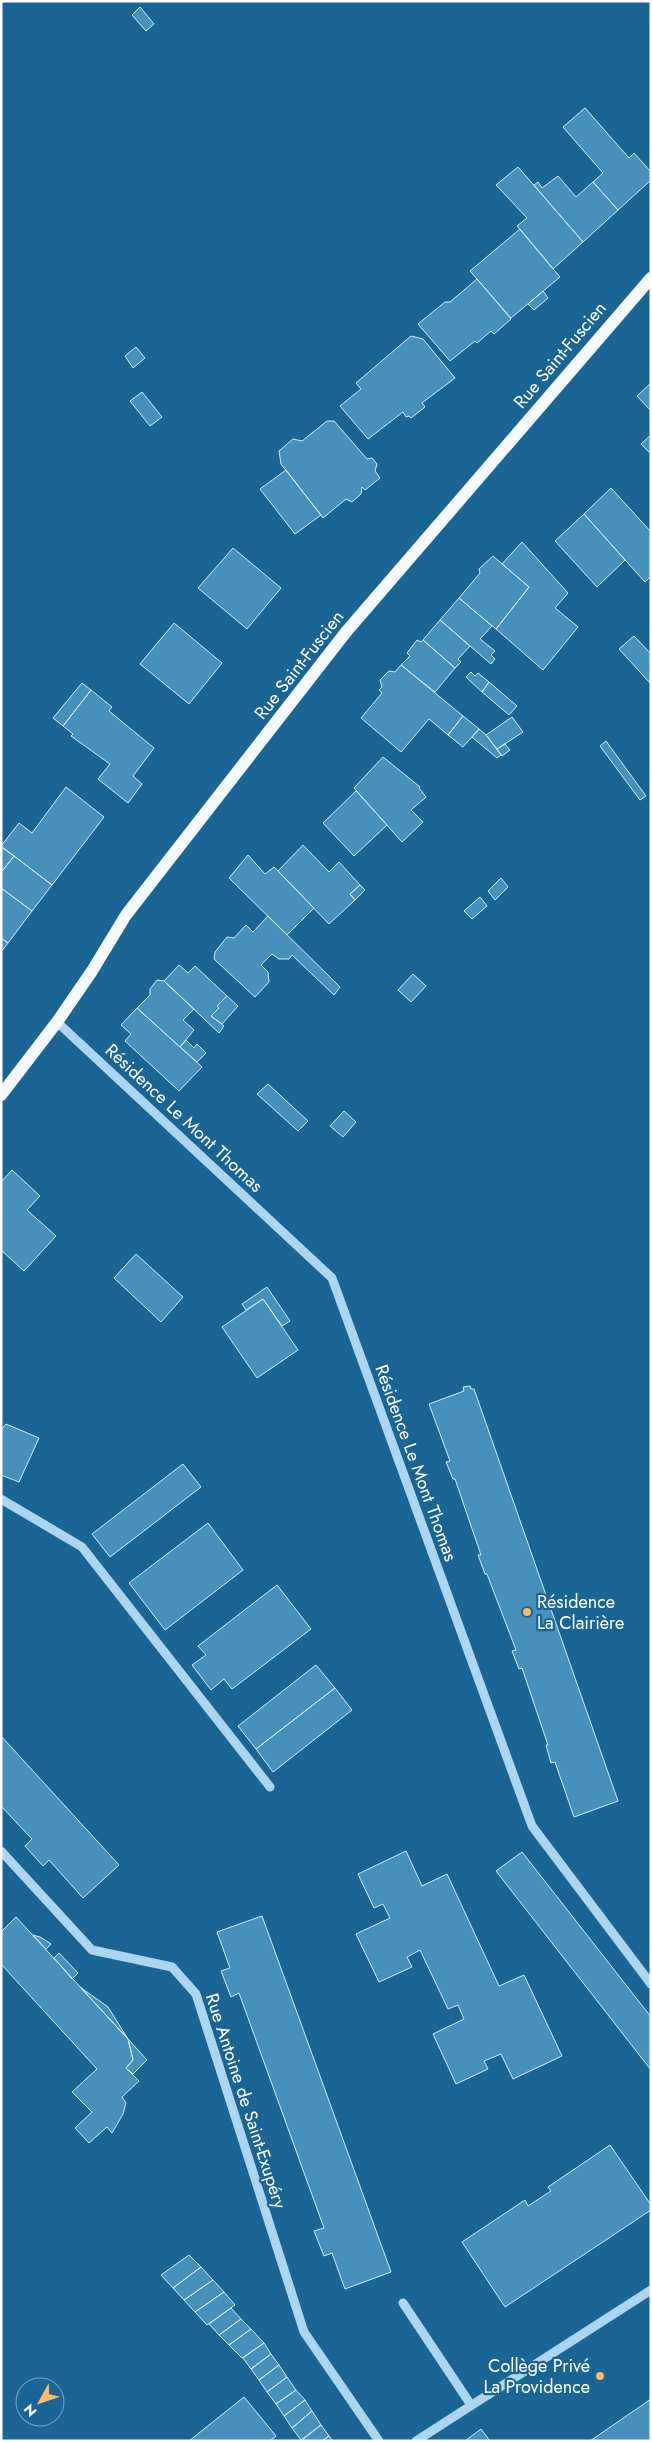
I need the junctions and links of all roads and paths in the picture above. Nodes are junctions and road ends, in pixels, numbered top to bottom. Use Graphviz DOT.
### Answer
graph roads {
  1 [pos="650,279"];
  2 [pos="57,1022"];
  3 [pos="1,1095"];
  4 [pos="1,1499"];
  5 [pos="270,1787"];
  6 [pos="1,1851"];
  7 [pos="651,1984"];
  8 [pos="651,2290"];
  9 [pos="403,2303"];
  10 [pos="471,2406"];
  11 [pos="379,2441"];
  12 [pos="416,2441"];
  1 -- 2 [label="main road, Rue Saint-Fuscien"];
  2 -- 3 [label="main road, Rue Saint-Fuscien"];
  2 -- 7 [label="street, Résidence Le Mont Thomas"];
  4 -- 5 [label="street"];
  6 -- 11 [label="street, Rue Antoine de Saint-Exupéry"];
  8 -- 10 [label="street"];
  9 -- 10 [label="street"];
  10 -- 12 [label="street"];
}
